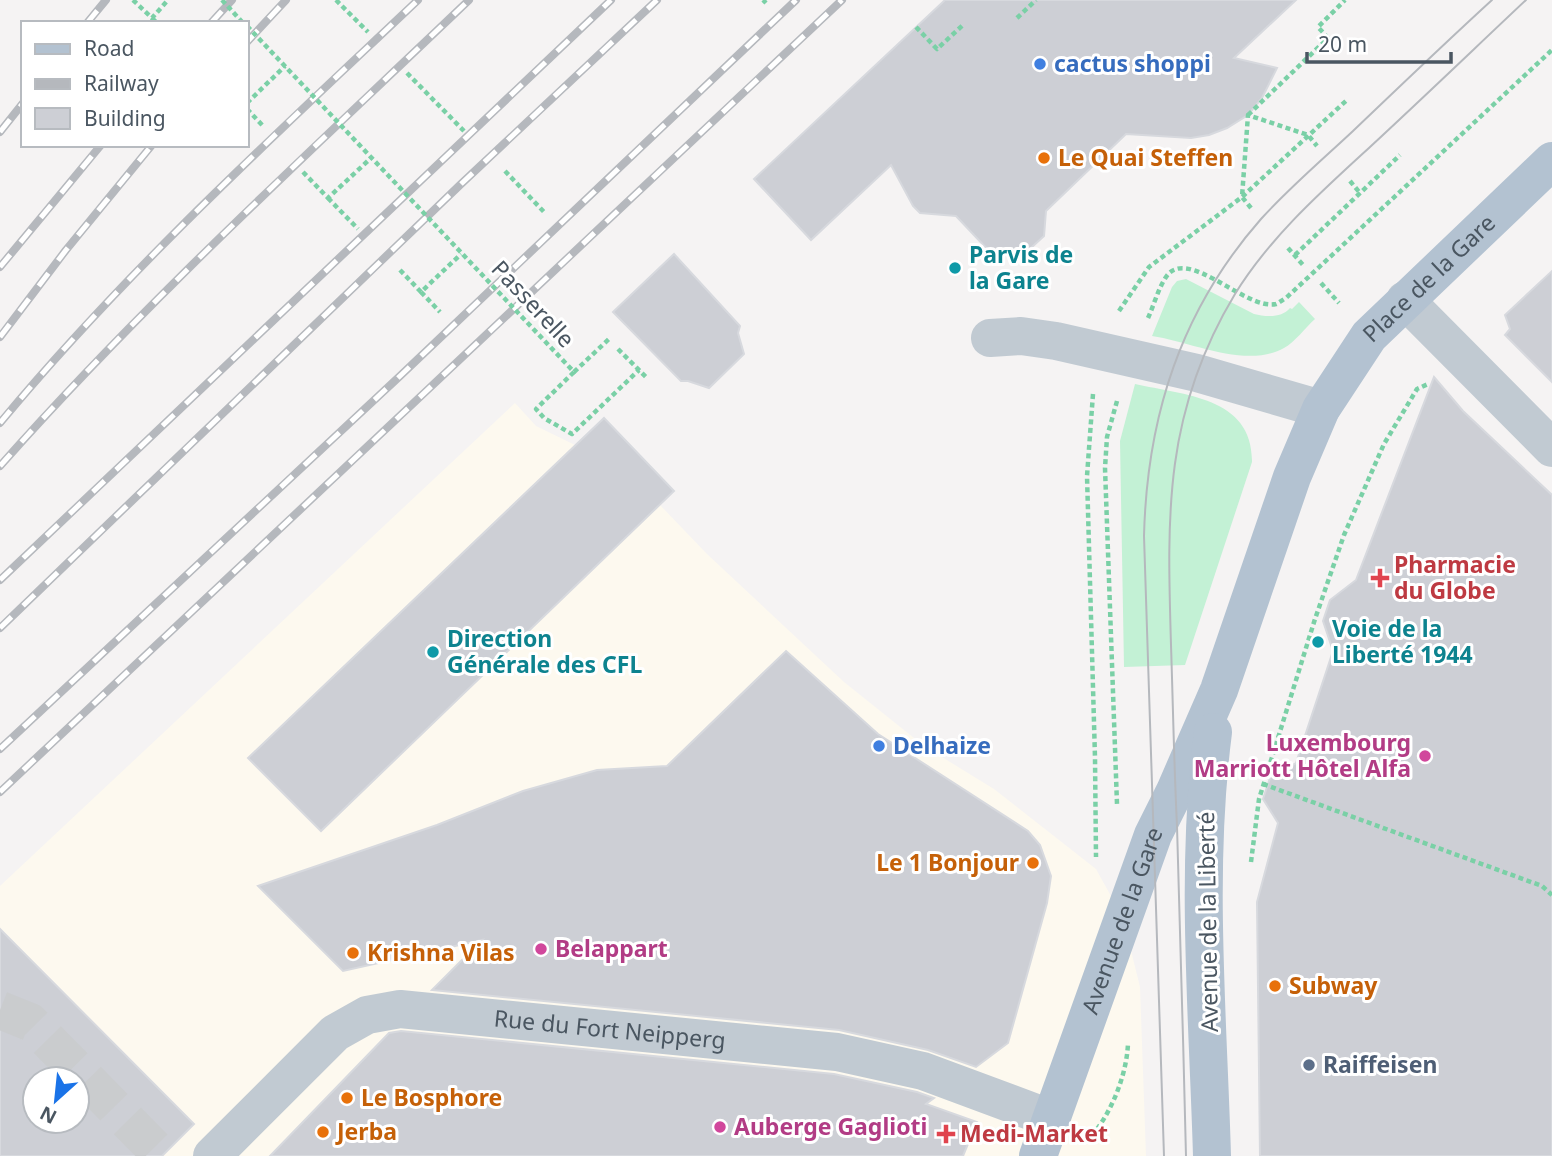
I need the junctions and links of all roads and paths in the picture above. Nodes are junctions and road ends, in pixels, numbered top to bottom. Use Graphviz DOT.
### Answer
graph roads {
  1 [pos="133,0"];
  2 [pos="168,0"];
  3 [pos="222,0"];
  4 [pos="336,0"];
  5 [pos="1035,0"];
  6 [pos="1345,0"];
  7 [pos="152,18"];
  8 [pos="1017,18"];
  9 [pos="155,21"];
  10 [pos="242,21"];
  11 [pos="964,24"];
  12 [pos="248,27"];
  13 [pos="916,27"];
  14 [pos="368,32"];
  15 [pos="1552,50"];
  16 [pos="285,66"];
  17 [pos="407,73"];
  18 [pos="1348,99"];
  19 [pos="248,102"];
  20 [pos="248,110"];
  21 [pos="1248,115"];
  22 [pos="264,127"];
  23 [pos="464,131"];
  24 [pos="1308,135"];
  25 [pos="1317,146"];
  26 [pos="1400,155"];
  27 [pos="371,158"];
  28 [pos="1552,161"];
  29 [pos="505,171"];
  30 [pos="303,172"];
  31 [pos="1350,181"];
  32 [pos="1360,192"];
  33 [pos="1242,197"];
  34 [pos="328,198"];
  35 [pos="1251,208"];
  36 [pos="545,213"];
  37 [pos="358,229"];
  38 [pos="1288,248"];
  39 [pos="461,254"];
  40 [pos="1295,255"];
  41 [pos="1304,266"];
  42 [pos="400,270"];
  43 [pos="1321,283"];
  44 [pos="421,292"];
  45 [pos="1405,300"];
  46 [pos="1340,305"];
  47 [pos="440,312"];
  48 [pos="1117,318"];
  49 [pos="990,338"];
  50 [pos="609,339"];
  51 [pos="618,349"];
  52 [pos="1132,359"];
  53 [pos="639,370"];
  54 [pos="573,373"];
  55 [pos="646,377"];
  56 [pos="1438,379"];
  57 [pos="1093,389"];
  58 [pos="1321,409"];
  59 [pos="1552,448"];
  60 [pos="1219,690"];
  61 [pos="1263,784"];
  62 [pos="1118,813"];
  63 [pos="1251,866"];
  64 [pos="1096,869"];
  65 [pos="1552,895"];
  66 [pos="1128,1034"];
  67 [pos="1052,1118"];
  68 [pos="1094,1135"];
  69 [pos="212,1156"];
  70 [pos="1038,1156"];
  71 [pos="1212,1156"];
  1 -- 7 [label="path"];
  2 -- 7 [label="path"];
  3 -- 10 [label="path, Passerelle, bridge"];
  4 -- 14 [label="path"];
  5 -- 8 [label="path"];
  6 -- 21 [label="path"];
  7 -- 9 [label="path"];
  11 -- 13 [label="path"];
  12 -- 16 [label="path, Passerelle, bridge"];
  15 -- 52 [label="path"];
  16 -- 19 [label="path"];
  16 -- 27 [label="path, Passerelle, bridge"];
  17 -- 23 [label="path"];
  18 -- 24 [label="path"];
  20 -- 22 [label="path"];
  21 -- 24 [label="path"];
  21 -- 33 [label="path"];
  24 -- 25 [label="path"];
  24 -- 33 [label="path"];
  26 -- 32 [label="path"];
  27 -- 34 [label="path"];
  27 -- 39 [label="path, Passerelle, bridge"];
  28 -- 45 [label="main road, Place de la Gare"];
  29 -- 36 [label="path"];
  30 -- 34 [label="path"];
  31 -- 32 [label="path"];
  32 -- 40 [label="path"];
  33 -- 35 [label="path"];
  33 -- 48 [label="path"];
  34 -- 37 [label="path"];
  38 -- 40 [label="path"];
  39 -- 44 [label="path, Passerelle"];
  39 -- 54 [label="path, Passerelle, bridge"];
  40 -- 41 [label="path"];
  42 -- 44 [label="path"];
  43 -- 46 [label="path"];
  44 -- 47 [label="path"];
  45 -- 58 [label="main road, Place de la Gare"];
  45 -- 59 [label="street"];
  49 -- 52 [label="street"];
  50 -- 54 [label="path, Passerelle, bridge"];
  51 -- 53 [label="path"];
  52 -- 58 [label="street"];
  52 -- 62 [label="path"];
  53 -- 54 [label="path"];
  53 -- 55 [label="path"];
  56 -- 61 [label="path"];
  57 -- 64 [label="path"];
  58 -- 60 [label="main road, Place de la Gare"];
  60 -- 67 [label="main road, Avenue de la Gare"];
  60 -- 71 [label="main road, Avenue de la Liberté"];
  61 -- 63 [label="path"];
  61 -- 65 [label="path"];
  66 -- 68 [label="path"];
  67 -- 69 [label="street, Rue du Fort Neipperg"];
  67 -- 70 [label="main road, Avenue de la Gare"];
}
